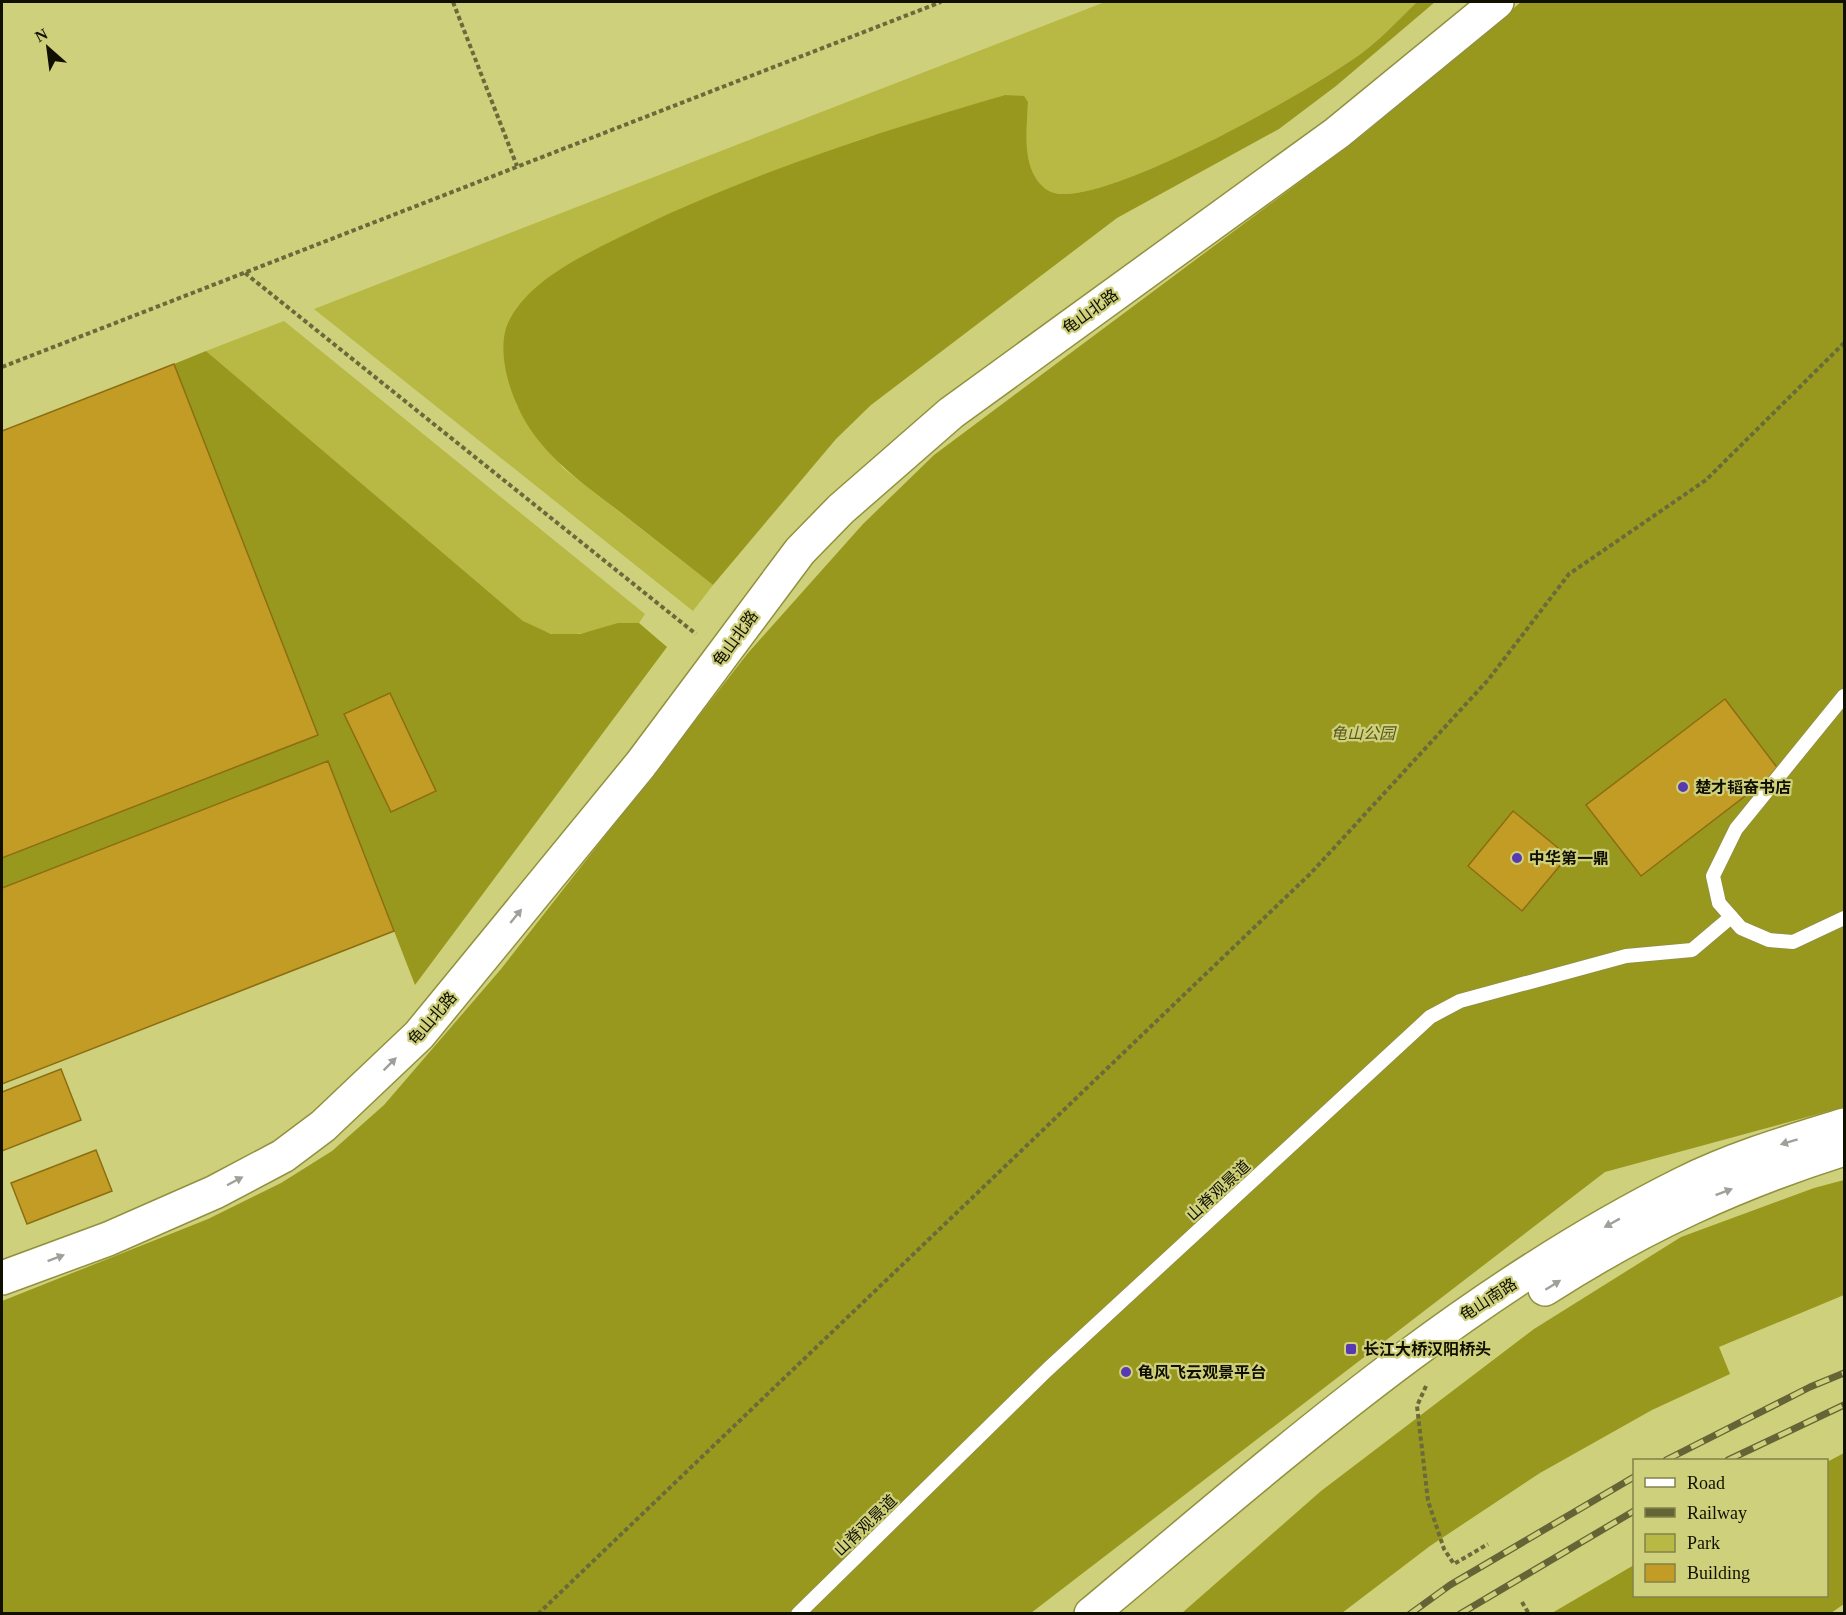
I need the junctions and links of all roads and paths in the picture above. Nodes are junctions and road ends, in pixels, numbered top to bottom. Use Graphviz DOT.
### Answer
graph roads {
  1 [pos="453,2"];
  2 [pos="941,2"];
  3 [pos="1497,2"];
  4 [pos="517,166"];
  5 [pos="244,272"];
  6 [pos="1845,343"];
  7 [pos="2,367"];
  8 [pos="722,655"];
  9 [pos="1845,696"];
  10 [pos="1731,917"];
  11 [pos="1845,918"];
  12 [pos="1845,1125"];
  13 [pos="1845,1149"];
  14 [pos="2,1278"];
  15 [pos="1435,1363"];
  16 [pos="1488,1544"];
  17 [pos="1522,1602"];
  18 [pos="538,1614"];
  19 [pos="798,1614"];
  20 [pos="1091,1614"];
  21 [pos="1123,1614"];
  22 [pos="1529,1614"];
  1 -- 4 [label="path"];
  2 -- 4 [label="path"];
  3 -- 8 [label="main road, 龟山北路"];
  4 -- 5 [label="path"];
  5 -- 7 [label="path"];
  5 -- 8 [label="path"];
  6 -- 18 [label="path"];
  14 -- 8 [label="main road, 龟山北路, one-way"];
  9 -- 10 [label="lane"];
  10 -- 11 [label="lane"];
  10 -- 19 [label="lane, 山脊观景道"];
  12 -- 20 [label="main road, 龟山南路, one-way"];
  15 -- 13 [label="main road, 龟山南路, one-way"];
  15 -- 16 [label="path"];
  15 -- 21 [label="main road, 龟山南路"];
  17 -- 22 [label="path"];
}
